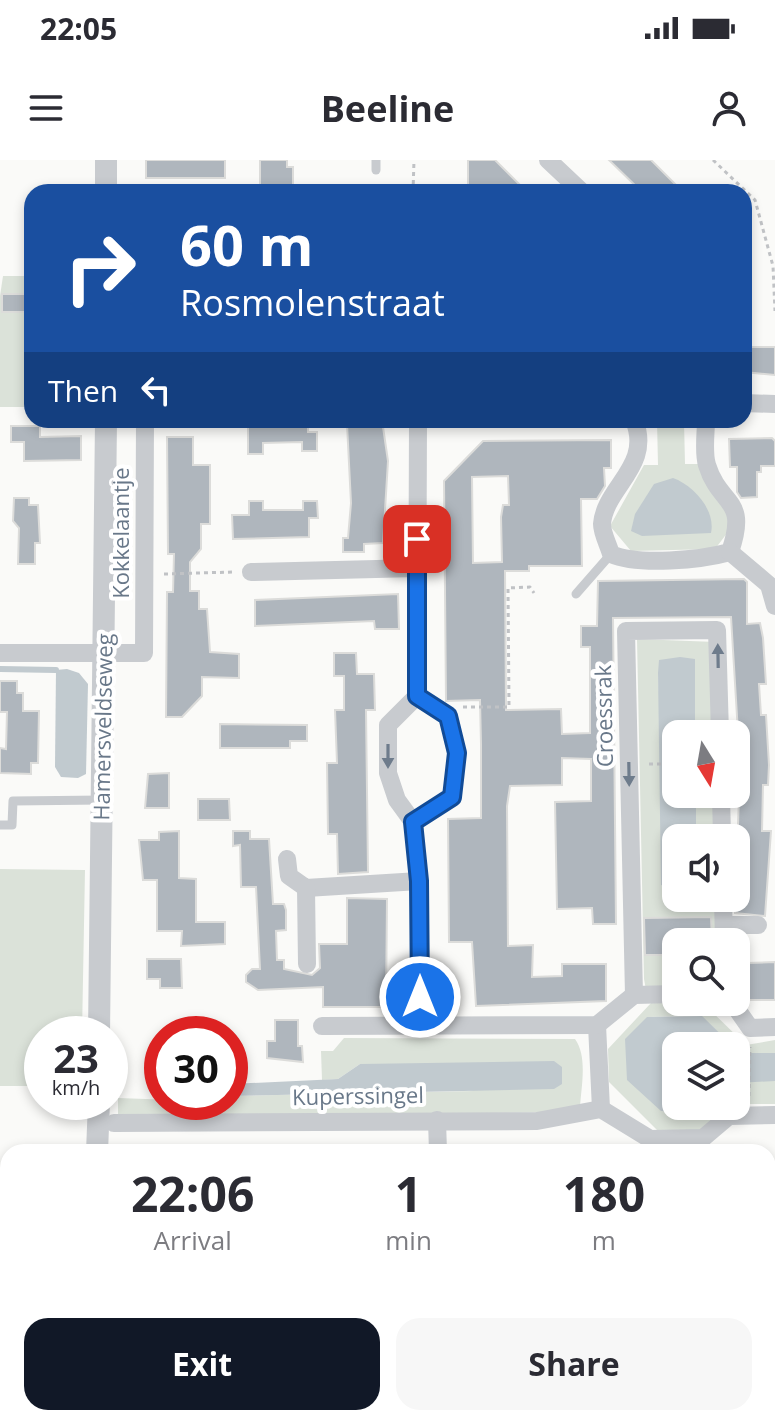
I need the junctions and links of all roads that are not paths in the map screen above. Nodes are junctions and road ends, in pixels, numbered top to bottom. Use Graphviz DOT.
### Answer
graph roads {
  1 [pos="106,160"];
  2 [pos="548,160"];
  3 [pos="106,184"];
  4 [pos="574,184"];
  5 [pos="752,403"];
  6 [pos="775,404"];
  7 [pos="106,428"];
  8 [pos="145,428"];
  9 [pos="418,428"];
  10 [pos="634,428"];
  11 [pos="706,428"];
  12 [pos="730,552"];
  13 [pos="611,554"];
  14 [pos="417,568"];
  15 [pos="251,572"];
  16 [pos="576,594"];
  17 [pos="775,606"];
  18 [pos="0,653"];
  19 [pos="104,653"];
  20 [pos="417,696"];
  21 [pos="720,720"];
  22 [pos="102,800"];
  23 [pos="413,822"];
  24 [pos="0,825"];
  25 [pos="287,859"];
  26 [pos="419,881"];
  27 [pos="306,888"];
  28 [pos="758,925"];
  29 [pos="745,928"];
  30 [pos="307,964"];
  31 [pos="662,994"];
  32 [pos="634,995"];
  33 [pos="99,1016"];
  34 [pos="742,1016"];
  35 [pos="597,1025"];
  36 [pos="322,1026"];
  37 [pos="420,1026"];
  38 [pos="775,1027"];
  39 [pos="601,1109"];
  40 [pos="775,1115"];
  41 [pos="98,1120"];
  42 [pos="437,1120"];
  43 [pos="114,1123"];
  44 [pos="97,1144"];
  45 [pos="438,1144"];
  46 [pos="669,1144"];
  47 [pos="683,1144"];
  1 -- 3 [label="street"];
  2 -- 4 [label="street"];
  5 -- 6 [label="street"];
  7 -- 19 [label="street, Hamersveldseweg"];
  8 -- 19 [label="street, Kokkelaantje"];
  9 -- 14 [label="street"];
  10 -- 13 [label="street"];
  11 -- 12 [label="street"];
  12 -- 13 [label="street"];
  12 -- 17 [label="street"];
  13 -- 16 [label="lane"];
  14 -- 15 [label="street"];
  14 -- 20 [label="street"];
  18 -- 19 [label="street"];
  19 -- 22 [label="street, Hamersveldseweg"];
  20 -- 23 [label="street, one-way"];
  20 -- 23 [label="street"];
  21 -- 32 [label="street, Croessrak, one-way"];
  22 -- 24 [label="lane"];
  22 -- 33 [label="street, Hamersveldseweg"];
  23 -- 26 [label="street"];
  25 -- 27 [label="street"];
  26 -- 27 [label="street"];
  26 -- 37 [label="street"];
  27 -- 30 [label="street"];
  28 -- 29 [label="street"];
  31 -- 32 [label="street"];
  32 -- 35 [label="street"];
  34 -- 38 [label="street"];
  35 -- 37 [label="street"];
  35 -- 39 [label="street"];
  36 -- 37 [label="street"];
  39 -- 42 [label="street, Kuperssingel"];
  39 -- 46 [label="street"];
  40 -- 47 [label="street"];
  41 -- 44 [label="street"];
  42 -- 43 [label="street, Kuperssingel"];
  42 -- 45 [label="street"];
}
